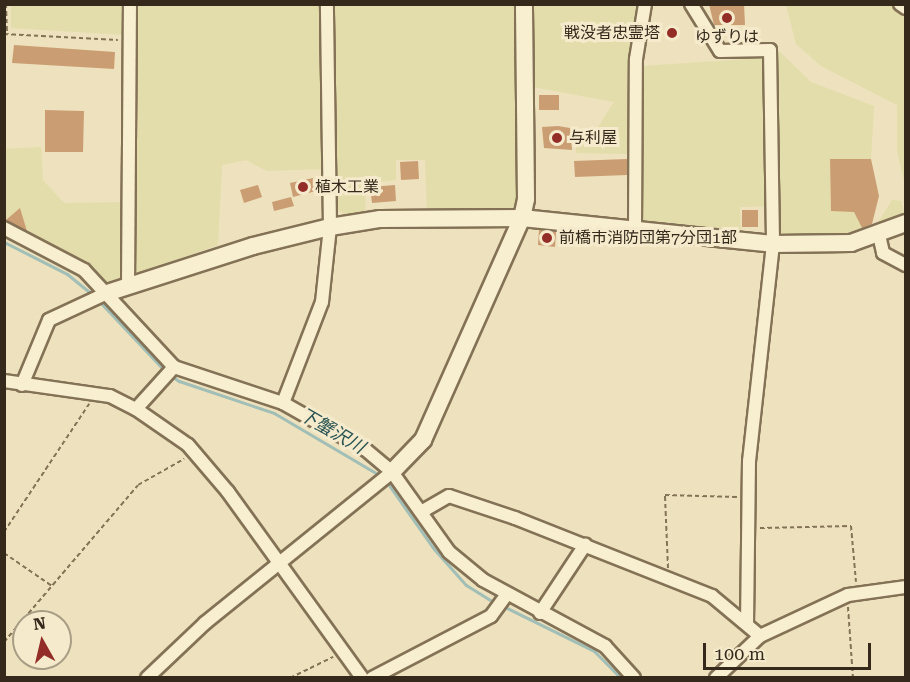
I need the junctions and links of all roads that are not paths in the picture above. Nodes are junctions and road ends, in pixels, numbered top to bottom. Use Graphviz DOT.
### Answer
graph roads {
  1 [pos="130,4"];
  2 [pos="327,4"];
  3 [pos="524,4"];
  4 [pos="645,4"];
  5 [pos="691,4"];
  6 [pos="900,4"];
  7 [pos="906,8"];
  8 [pos="522,218"];
  9 [pos="906,223"];
  10 [pos="330,227"];
  11 [pos="4,228"];
  12 [pos="635,228"];
  13 [pos="879,235"];
  14 [pos="773,244"];
  15 [pos="906,265"];
  16 [pos="128,286"];
  17 [pos="107,292"];
  18 [pos="174,367"];
  19 [pos="4,381"];
  20 [pos="22,385"];
  21 [pos="283,403"];
  22 [pos="136,409"];
  23 [pos="392,472"];
  24 [pos="420,512"];
  25 [pos="585,545"];
  26 [pos="281,566"];
  27 [pos="906,587"];
  28 [pos="507,594"];
  29 [pos="540,613"];
  30 [pos="747,623"];
  31 [pos="760,636"];
  32 [pos="147,678"];
  33 [pos="362,678"];
  34 [pos="372,678"];
  35 [pos="634,678"];
  36 [pos="716,678"];
  1 -- 16 [label="street"];
  2 -- 10 [label="street"];
  3 -- 8 [label="street"];
  4 -- 12 [label="street"];
  5 -- 14 [label="street"];
  6 -- 7 [label="street"];
  8 -- 10 [label="street"];
  8 -- 12 [label="street"];
  8 -- 23 [label="street"];
  9 -- 13 [label="street"];
  10 -- 16 [label="street"];
  10 -- 21 [label="street"];
  11 -- 17 [label="street"];
  12 -- 14 [label="street"];
  13 -- 14 [label="street"];
  13 -- 15 [label="street"];
  14 -- 30 [label="street"];
  16 -- 17 [label="street"];
  17 -- 18 [label="street"];
  17 -- 20 [label="street"];
  18 -- 21 [label="street"];
  18 -- 22 [label="street"];
  19 -- 20 [label="street"];
  20 -- 22 [label="street"];
  21 -- 23 [label="street"];
  22 -- 26 [label="street"];
  23 -- 24 [label="street"];
  23 -- 26 [label="street"];
  24 -- 25 [label="street"];
  24 -- 28 [label="street"];
  25 -- 29 [label="street"];
  25 -- 30 [label="street"];
  26 -- 32 [label="street"];
  26 -- 33 [label="street"];
  27 -- 31 [label="street"];
  28 -- 29 [label="street"];
  28 -- 34 [label="street"];
  29 -- 35 [label="street"];
  30 -- 31 [label="street"];
  31 -- 36 [label="street"];
}
